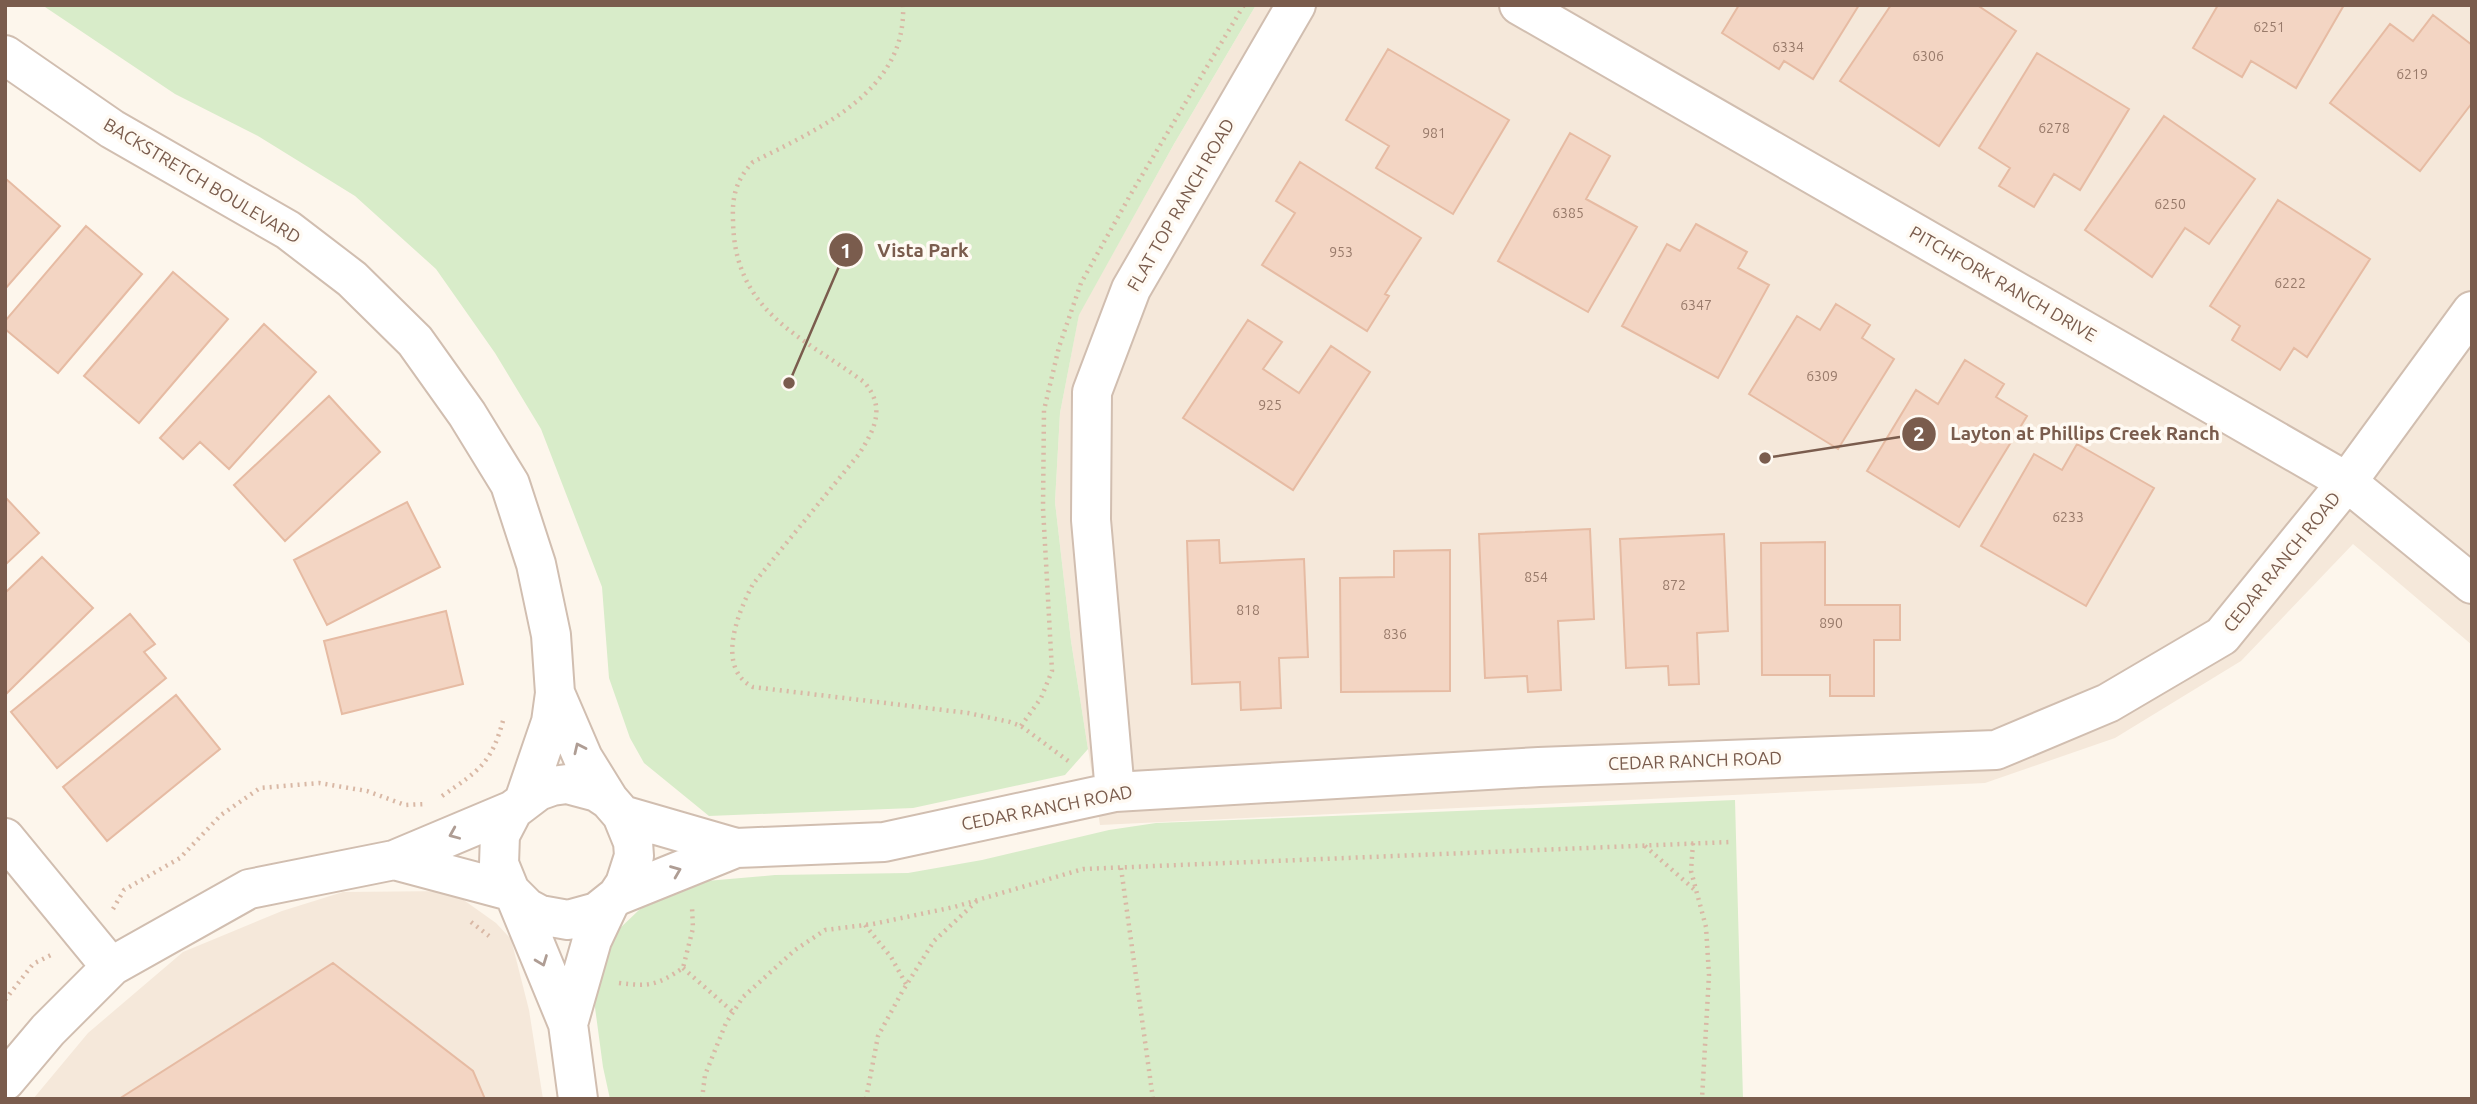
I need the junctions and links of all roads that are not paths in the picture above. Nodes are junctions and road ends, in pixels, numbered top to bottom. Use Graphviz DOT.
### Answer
graph roads {
  1 [pos="1296,5"];
  2 [pos="1519,5"];
  3 [pos="5,55"];
  4 [pos="2472,311"];
  5 [pos="2347,482"];
  6 [pos="2472,584"];
  7 [pos="555,693"];
  8 [pos="1115,792"];
  9 [pos="519,804"];
  10 [pos="616,808"];
  11 [pos="5,838"];
  12 [pos="736,848"];
  13 [pos="394,860"];
  14 [pos="513,895"];
  15 [pos="613,900"];
  16 [pos="111,967"];
  17 [pos="568,1024"];
  18 [pos="5,1081"];
  19 [pos="578,1099"];
  1 -- 8 [label="street, FLAT TOP RANCH ROAD"];
  2 -- 5 [label="street, PITCHFORK RANCH DRIVE"];
  3 -- 7 [label="street, BACKSTRETCH BOULEVARD"];
  4 -- 5 [label="street, CEDAR RANCH ROAD"];
  5 -- 6 [label="street, PITCHFORK RANCH DRIVE"];
  5 -- 8 [label="street, CEDAR RANCH ROAD"];
  7 -- 9 [label="street, BACKSTRETCH BOULEVARD"];
  10 -- 7 [label="street, BACKSTRETCH BOULEVARD, one-way"];
  8 -- 12 [label="street, CEDAR RANCH ROAD"];
  9 -- 10 [label="street"];
  9 -- 13 [label="street, one-way"];
  9 -- 14 [label="street"];
  10 -- 12 [label="street, CEDAR RANCH ROAD"];
  10 -- 15 [label="street"];
  11 -- 16 [label="street"];
  15 -- 12 [label="street, CEDAR RANCH ROAD, one-way"];
  13 -- 14 [label="street"];
  13 -- 16 [label="street"];
  14 -- 15 [label="street"];
  14 -- 17 [label="street, one-way"];
  15 -- 17 [label="street"];
  16 -- 18 [label="street"];
  17 -- 19 [label="street"];
}
